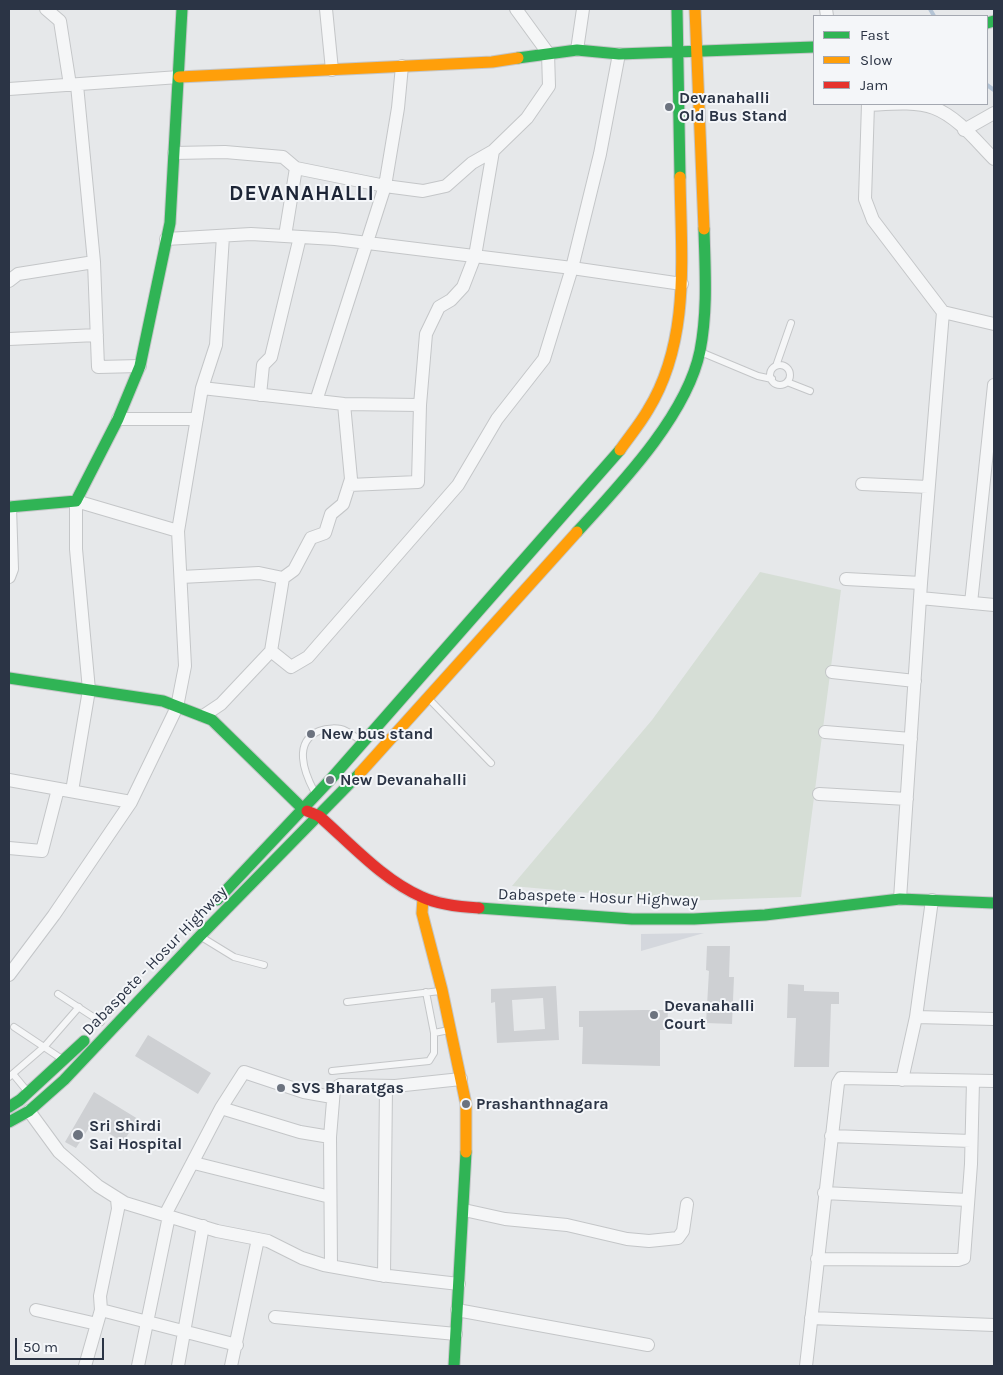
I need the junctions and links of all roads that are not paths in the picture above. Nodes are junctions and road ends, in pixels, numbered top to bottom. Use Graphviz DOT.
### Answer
graph roads {
  1 [pos="46,9"];
  2 [pos="182,9"];
  3 [pos="326,9"];
  4 [pos="516,9"];
  5 [pos="583,9"];
  6 [pos="676,9"];
  7 [pos="695,9"];
  8 [pos="63,15"];
  9 [pos="813,47"];
  10 [pos="577,50"];
  11 [pos="678,51"];
  12 [pos="696,52"];
  13 [pos="548,53"];
  14 [pos="619,54"];
  15 [pos="402,66"];
  16 [pos="332,70"];
  17 [pos="179,77"];
  18 [pos="73,85"];
  19 [pos="9,89"];
  20 [pos="868,105"];
  21 [pos="918,105"];
  22 [pos="994,113"];
  23 [pos="964,130"];
  24 [pos="493,151"];
  25 [pos="174,153"];
  26 [pos="994,159"];
  27 [pos="296,168"];
  28 [pos="385,186"];
  29 [pos="223,236"];
  30 [pos="285,236"];
  31 [pos="300,237"];
  32 [pos="166,239"];
  33 [pos="367,243"];
  34 [pos="475,256"];
  35 [pos="94,262"];
  36 [pos="572,268"];
  37 [pos="9,281"];
  38 [pos="682,284"];
  39 [pos="943,312"];
  40 [pos="791,323"];
  41 [pos="994,324"];
  42 [pos="97,335"];
  43 [pos="9,338"];
  44 [pos="700,352"];
  45 [pos="140,366"];
  46 [pos="776,366"];
  47 [pos="772,379"];
  48 [pos="787,382"];
  49 [pos="994,385"];
  50 [pos="202,388"];
  51 [pos="810,391"];
  52 [pos="260,395"];
  53 [pos="316,401"];
  54 [pos="344,404"];
  55 [pos="420,405"];
  56 [pos="198,418"];
  57 [pos="118,419"];
  58 [pos="862,484"];
  59 [pos="349,485"];
  60 [pos="928,487"];
  61 [pos="76,501"];
  62 [pos="988,503"];
  63 [pos="10,507"];
  64 [pos="178,531"];
  65 [pos="9,577"];
  66 [pos="180,577"];
  67 [pos="283,578"];
  68 [pos="846,579"];
  69 [pos="921,583"];
  70 [pos="920,598"];
  71 [pos="971,603"];
  72 [pos="994,605"];
  73 [pos="271,651"];
  74 [pos="832,672"];
  75 [pos="9,678"];
  76 [pos="915,681"];
  77 [pos="89,690"];
  78 [pos="428,697"];
  79 [pos="177,707"];
  80 [pos="203,716"];
  81 [pos="826,732"];
  82 [pos="911,739"];
  83 [pos="363,742"];
  84 [pos="491,763"];
  85 [pos="9,780"];
  86 [pos="58,789"];
  87 [pos="72,792"];
  88 [pos="316,794"];
  89 [pos="819,794"];
  90 [pos="907,799"];
  91 [pos="131,802"];
  92 [pos="332,803"];
  93 [pos="303,809"];
  94 [pos="319,816"];
  95 [pos="9,848"];
  96 [pos="423,898"];
  97 [pos="900,899"];
  98 [pos="932,900"];
  99 [pos="994,903"];
  100 [pos="209,908"];
  101 [pos="200,936"];
  102 [pos="264,965"];
  103 [pos="11,969"];
  104 [pos="442,990"];
  105 [pos="426,992"];
  106 [pos="58,994"];
  107 [pos="347,1002"];
  108 [pos="79,1007"];
  109 [pos="916,1017"];
  110 [pos="105,1018"];
  111 [pos="994,1019"];
  112 [pos="14,1027"];
  113 [pos="450,1030"];
  114 [pos="434,1033"];
  115 [pos="45,1046"];
  116 [pos="63,1060"];
  117 [pos="332,1072"];
  118 [pos="11,1075"];
  119 [pos="461,1079"];
  120 [pos="902,1080"];
  121 [pos="973,1081"];
  122 [pos="994,1081"];
  123 [pos="386,1086"];
  124 [pos="24,1096"];
  125 [pos="332,1097"];
  126 [pos="9,1107"];
  127 [pos="221,1108"];
  128 [pos="30,1110"];
  129 [pos="9,1122"];
  130 [pos="831,1136"];
  131 [pos="330,1137"];
  132 [pos="971,1141"];
  133 [pos="194,1162"];
  134 [pos="824,1193"];
  135 [pos="330,1197"];
  136 [pos="117,1199"];
  137 [pos="968,1200"];
  138 [pos="687,1204"];
  139 [pos="464,1210"];
  140 [pos="167,1216"];
  141 [pos="203,1226"];
  142 [pos="258,1239"];
  143 [pos="817,1259"];
  144 [pos="332,1266"];
  145 [pos="384,1276"];
  146 [pos="459,1284"];
  147 [pos="36,1310"];
  148 [pos="101,1310"];
  149 [pos="457,1310"];
  150 [pos="275,1317"];
  151 [pos="810,1318"];
  152 [pos="148,1321"];
  153 [pos="97,1324"];
  154 [pos="994,1325"];
  155 [pos="184,1330"];
  156 [pos="456,1334"];
  157 [pos="237,1345"];
  158 [pos="648,1345"];
  159 [pos="84,1366"];
  160 [pos="138,1366"];
  161 [pos="178,1366"];
  162 [pos="231,1366"];
  163 [pos="454,1366"];
  164 [pos="806,1366"];
  1 -- 8 [label="street"];
  2 -- 17 [label="main road"];
  3 -- 16 [label="street"];
  4 -- 13 [label="street"];
  5 -- 10 [label="street"];
  6 -- 11 [label="main road"];
  7 -- 12 [label="main road"];
  8 -- 18 [label="street"];
  9 -- 12 [label="main road"];
  10 -- 13 [label="main road"];
  10 -- 14 [label="main road"];
  11 -- 12 [label="main road"];
  11 -- 14 [label="main road"];
  11 -- 38 [label="main road"];
  12 -- 44 [label="main road"];
  13 -- 15 [label="main road"];
  13 -- 24 [label="street"];
  14 -- 36 [label="street"];
  15 -- 16 [label="main road"];
  15 -- 28 [label="street"];
  16 -- 17 [label="main road"];
  17 -- 18 [label="street"];
  17 -- 25 [label="main road"];
  18 -- 19 [label="street"];
  18 -- 35 [label="street"];
  20 -- 39 [label="street"];
  21 -- 23 [label="street"];
  22 -- 23 [label="street"];
  23 -- 26 [label="street"];
  24 -- 28 [label="street"];
  24 -- 34 [label="street"];
  25 -- 27 [label="street"];
  25 -- 32 [label="main road"];
  27 -- 28 [label="street"];
  27 -- 30 [label="street"];
  28 -- 33 [label="street"];
  29 -- 30 [label="street"];
  29 -- 32 [label="street"];
  29 -- 50 [label="street"];
  30 -- 31 [label="street"];
  31 -- 33 [label="street"];
  31 -- 52 [label="street"];
  32 -- 45 [label="main road"];
  33 -- 34 [label="street"];
  33 -- 53 [label="street"];
  34 -- 36 [label="street"];
  34 -- 55 [label="street"];
  35 -- 37 [label="street"];
  35 -- 42 [label="street"];
  36 -- 38 [label="street"];
  36 -- 73 [label="street"];
  38 -- 83 [label="main road"];
  39 -- 41 [label="street"];
  39 -- 60 [label="street"];
  40 -- 46 [label="lane"];
  42 -- 43 [label="street"];
  42 -- 45 [label="street"];
  44 -- 47 [label="lane"];
  44 -- 78 [label="main road"];
  45 -- 57 [label="main road"];
  46 -- 47 [label="lane"];
  46 -- 48 [label="lane"];
  47 -- 48 [label="lane"];
  48 -- 51 [label="lane"];
  49 -- 62 [label="street"];
  50 -- 52 [label="street"];
  50 -- 56 [label="street"];
  52 -- 53 [label="street"];
  53 -- 54 [label="street"];
  54 -- 55 [label="street"];
  54 -- 59 [label="street"];
  55 -- 59 [label="street"];
  56 -- 57 [label="street"];
  56 -- 64 [label="street"];
  57 -- 61 [label="main road"];
  58 -- 60 [label="street"];
  59 -- 67 [label="street"];
  60 -- 69 [label="street"];
  61 -- 63 [label="main road"];
  61 -- 64 [label="street"];
  61 -- 77 [label="street"];
  62 -- 71 [label="street"];
  63 -- 65 [label="street"];
  64 -- 66 [label="street"];
  66 -- 67 [label="street"];
  66 -- 79 [label="street"];
  67 -- 73 [label="street"];
  68 -- 69 [label="street"];
  69 -- 70 [label="street"];
  70 -- 71 [label="street"];
  70 -- 76 [label="street"];
  71 -- 72 [label="street"];
  73 -- 80 [label="street"];
  74 -- 76 [label="street"];
  75 -- 77 [label="main road"];
  76 -- 82 [label="street"];
  77 -- 79 [label="main road"];
  77 -- 87 [label="street"];
  78 -- 84 [label="lane"];
  78 -- 92 [label="main road"];
  79 -- 80 [label="main road"];
  79 -- 91 [label="street"];
  80 -- 93 [label="main road"];
  81 -- 82 [label="street"];
  82 -- 90 [label="street"];
  83 -- 88 [label="main road"];
  83 -- 88 [label="lane"];
  85 -- 86 [label="street"];
  86 -- 87 [label="street"];
  86 -- 95 [label="street"];
  87 -- 91 [label="street"];
  88 -- 92 [label="lane"];
  88 -- 93 [label="main road"];
  89 -- 90 [label="street"];
  90 -- 97 [label="street"];
  91 -- 103 [label="street"];
  92 -- 94 [label="main road"];
  93 -- 94 [label="main road, Dabaspete - Hosur Highway"];
  93 -- 100 [label="main road, Dabaspete - Hosur Highway"];
  94 -- 96 [label="main road, Dabaspete - Hosur Highway"];
  94 -- 101 [label="main road, Dabaspete - Hosur Highway"];
  96 -- 97 [label="main road, Dabaspete - Hosur Highway"];
  96 -- 104 [label="main road"];
  97 -- 98 [label="main road, Dabaspete - Hosur Highway"];
  98 -- 99 [label="main road, Dabaspete - Hosur Highway"];
  98 -- 109 [label="street"];
  101 -- 102 [label="lane"];
  101 -- 128 [label="main road, Dabaspete - Hosur Highway"];
  104 -- 105 [label="lane"];
  104 -- 113 [label="main road"];
  105 -- 107 [label="lane"];
  105 -- 114 [label="lane"];
  106 -- 108 [label="lane"];
  108 -- 110 [label="lane"];
  108 -- 115 [label="lane"];
  109 -- 111 [label="street"];
  109 -- 120 [label="street"];
  110 -- 116 [label="main road, Dabaspete - Hosur Highway"];
  112 -- 115 [label="lane"];
  113 -- 114 [label="lane"];
  113 -- 119 [label="main road"];
  114 -- 117 [label="lane"];
  115 -- 116 [label="lane"];
  115 -- 118 [label="lane"];
  116 -- 124 [label="main road, Dabaspete - Hosur Highway"];
  118 -- 124 [label="lane"];
  119 -- 123 [label="street"];
  119 -- 139 [label="main road"];
  120 -- 121 [label="street"];
  120 -- 130 [label="street"];
  121 -- 122 [label="street"];
  121 -- 132 [label="street"];
  123 -- 125 [label="street"];
  123 -- 145 [label="street"];
  124 -- 126 [label="main road, Dabaspete - Hosur Highway"];
  124 -- 128 [label="main road"];
  125 -- 127 [label="street"];
  125 -- 131 [label="street"];
  127 -- 131 [label="street"];
  127 -- 133 [label="street"];
  128 -- 129 [label="main road, Dabaspete - Hosur Highway"];
  128 -- 136 [label="street"];
  130 -- 132 [label="street"];
  130 -- 134 [label="street"];
  131 -- 135 [label="street"];
  132 -- 137 [label="street"];
  133 -- 135 [label="street"];
  133 -- 140 [label="street"];
  134 -- 137 [label="street"];
  134 -- 143 [label="street"];
  135 -- 144 [label="street"];
  136 -- 140 [label="street"];
  136 -- 148 [label="street"];
  137 -- 143 [label="street"];
  138 -- 139 [label="street"];
  139 -- 146 [label="main road"];
  140 -- 141 [label="street"];
  140 -- 152 [label="street"];
  141 -- 142 [label="street"];
  141 -- 155 [label="street"];
  142 -- 144 [label="street"];
  142 -- 157 [label="street"];
  143 -- 151 [label="street"];
  144 -- 145 [label="street"];
  145 -- 146 [label="street"];
  146 -- 149 [label="main road"];
  147 -- 153 [label="street"];
  148 -- 152 [label="street"];
  148 -- 153 [label="street"];
  149 -- 156 [label="main road"];
  149 -- 158 [label="street"];
  150 -- 156 [label="street"];
  151 -- 154 [label="street"];
  151 -- 164 [label="street"];
  152 -- 155 [label="street"];
  152 -- 160 [label="street"];
  153 -- 159 [label="street"];
  155 -- 157 [label="street"];
  155 -- 161 [label="street"];
  156 -- 163 [label="main road"];
  157 -- 162 [label="street"];
}
